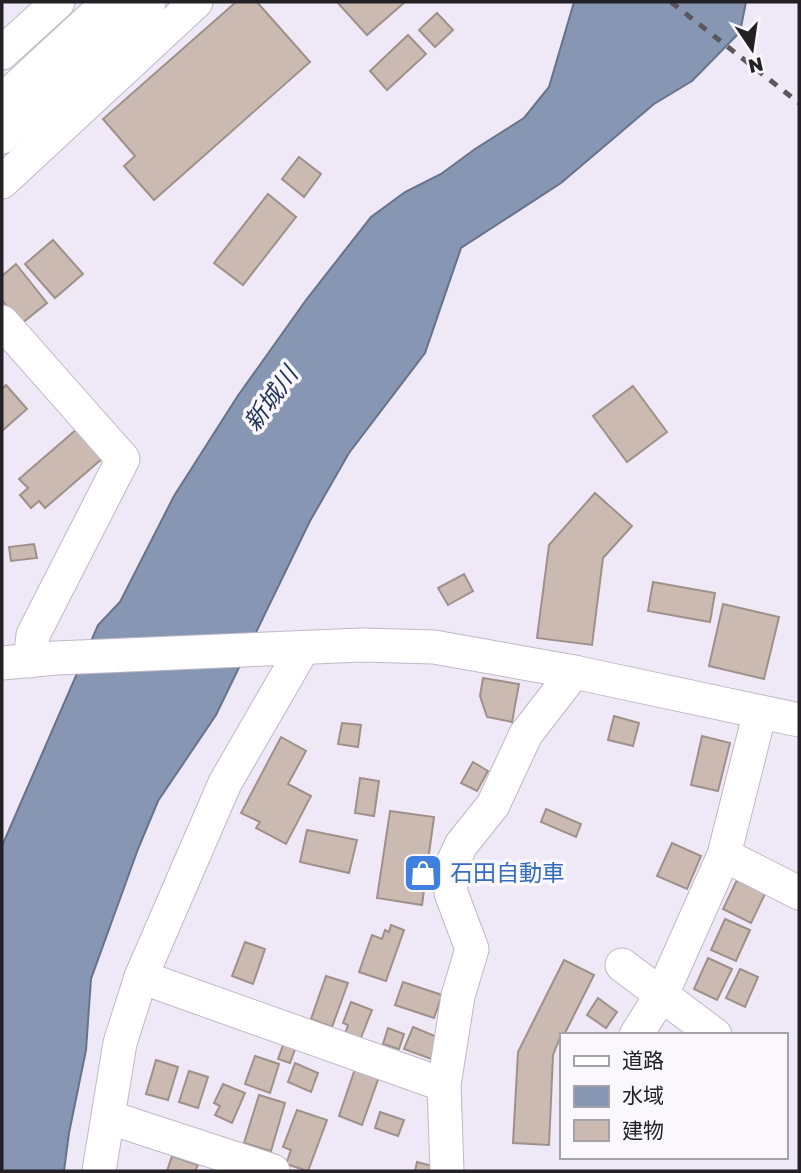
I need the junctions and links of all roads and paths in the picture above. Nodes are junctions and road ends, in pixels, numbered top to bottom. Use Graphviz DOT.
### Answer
graph roads {
  1 [pos="58,2"];
  2 [pos="109,2"];
  3 [pos="149,2"];
  4 [pos="196,2"];
  5 [pos="2,53"];
  6 [pos="2,102"];
  7 [pos="2,137"];
  8 [pos="2,182"];
  9 [pos="2,322"];
  10 [pos="297,648"];
  11 [pos="29,661"];
  12 [pos="574,672"];
  13 [pos="760,712"];
  14 [pos="799,720"];
  15 [pos="724,855"];
  16 [pos="799,892"];
  17 [pos="622,965"];
  18 [pos="141,977"];
  19 [pos="662,994"];
  20 [pos="637,1033"];
  21 [pos="712,1033"];
  22 [pos="444,1085"];
  23 [pos="108,1117"];
  24 [pos="99,1171"];
  25 [pos="273,1171"];
  26 [pos="447,1171"];
  1 -- 5 [label="street"];
  2 -- 6 [label="street"];
  3 -- 7 [label="street"];
  4 -- 8 [label="street"];
  9 -- 11 [label="street"];
  10 -- 11 [label="street"];
  10 -- 12 [label="street"];
  10 -- 18 [label="street"];
  12 -- 13 [label="street"];
  12 -- 22 [label="street"];
  13 -- 14 [label="street"];
  13 -- 15 [label="street"];
  15 -- 16 [label="street"];
  15 -- 19 [label="street"];
  17 -- 19 [label="street"];
  18 -- 22 [label="street"];
  18 -- 23 [label="street"];
  19 -- 20 [label="street"];
  19 -- 21 [label="street"];
  22 -- 26 [label="street"];
  23 -- 24 [label="street"];
  23 -- 25 [label="street"];
}
